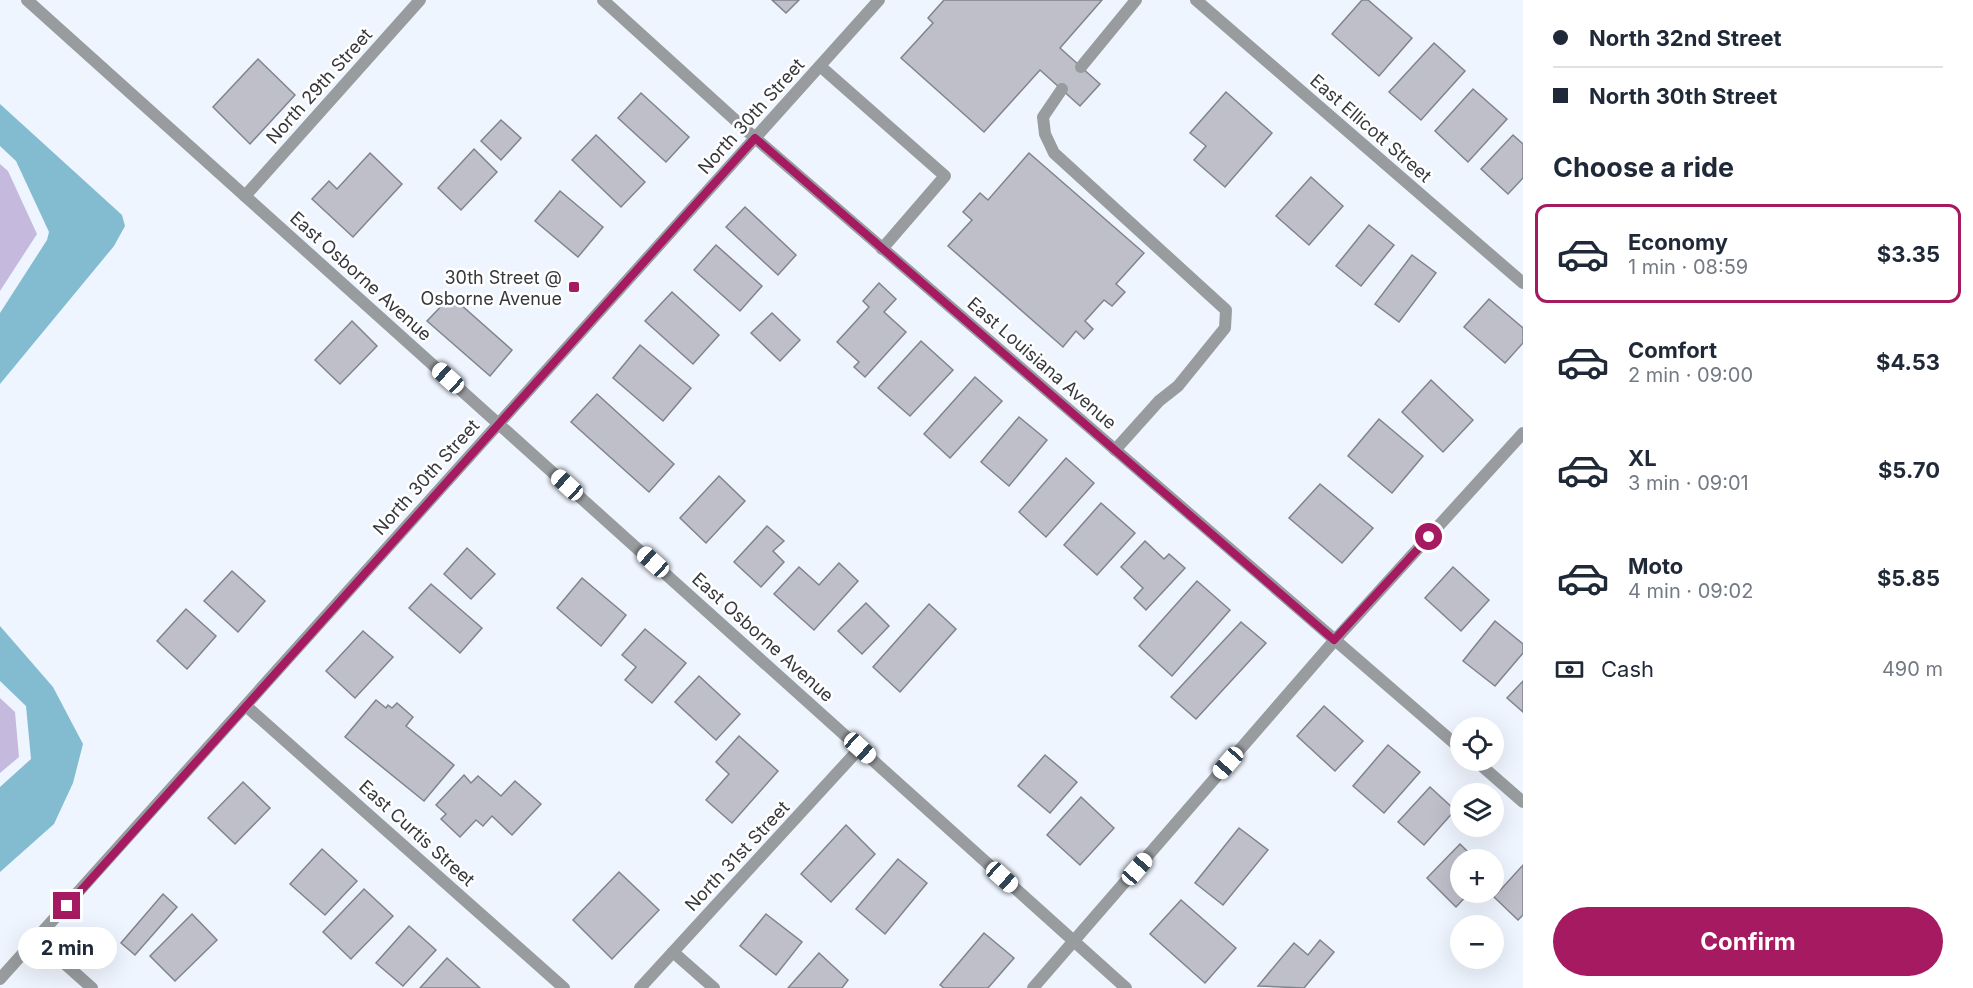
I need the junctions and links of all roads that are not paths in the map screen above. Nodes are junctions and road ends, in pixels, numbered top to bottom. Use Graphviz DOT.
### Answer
graph roads {
  1 [pos="27,0"];
  2 [pos="420,0"];
  3 [pos="603,0"];
  4 [pos="879,0"];
  5 [pos="1136,0"];
  6 [pos="1196,0"];
  7 [pos="820,66"];
  8 [pos="1081,67"];
  9 [pos="1062,89"];
  10 [pos="755,138"];
  11 [pos="245,196"];
  12 [pos="882,249"];
  13 [pos="1523,283"];
  14 [pos="498,424"];
  15 [pos="1523,433"];
  16 [pos="1115,450"];
  17 [pos="1334,640"];
  18 [pos="246,706"];
  19 [pos="1450,740"];
  20 [pos="860,748"];
  21 [pos="1488,771"];
  22 [pos="1523,801"];
  23 [pos="37,939"];
  24 [pos="1073,941"];
  25 [pos="673,952"];
  26 [pos="0,979"];
  27 [pos="92,988"];
  28 [pos="564,988"];
  29 [pos="640,988"];
  30 [pos="714,988"];
  31 [pos="1033,988"];
  32 [pos="1126,988"];
  1 -- 11 [label="street, East Osborne Avenue"];
  2 -- 11 [label="street, North 29th Street"];
  3 -- 10 [label="street, East Louisiana Avenue"];
  4 -- 7 [label="street, North 30th Street"];
  5 -- 8 [label="street"];
  6 -- 13 [label="street, East Ellicott Street"];
  7 -- 10 [label="street, North 30th Street"];
  7 -- 12 [label="street"];
  9 -- 16 [label="street"];
  10 -- 12 [label="street, East Louisiana Avenue"];
  10 -- 14 [label="street, North 30th Street"];
  11 -- 14 [label="street, East Osborne Avenue"];
  12 -- 16 [label="street, East Louisiana Avenue"];
  14 -- 18 [label="street, North 30th Street"];
  14 -- 20 [label="street, East Osborne Avenue"];
  15 -- 17 [label="street"];
  16 -- 17 [label="street, East Louisiana Avenue"];
  17 -- 19 [label="street, East Louisiana Avenue"];
  17 -- 24 [label="street"];
  18 -- 23 [label="street, North 30th Street"];
  18 -- 28 [label="street, East Curtis Street"];
  20 -- 24 [label="street, East Osborne Avenue"];
  20 -- 25 [label="street, North 31st Street"];
  21 -- 22 [label="street"];
  23 -- 26 [label="street, North 30th Street"];
  23 -- 27 [label="street"];
  24 -- 31 [label="street"];
  24 -- 32 [label="street, East Osborne Avenue"];
  25 -- 29 [label="street, North 31st Street"];
  25 -- 30 [label="street"];
}
